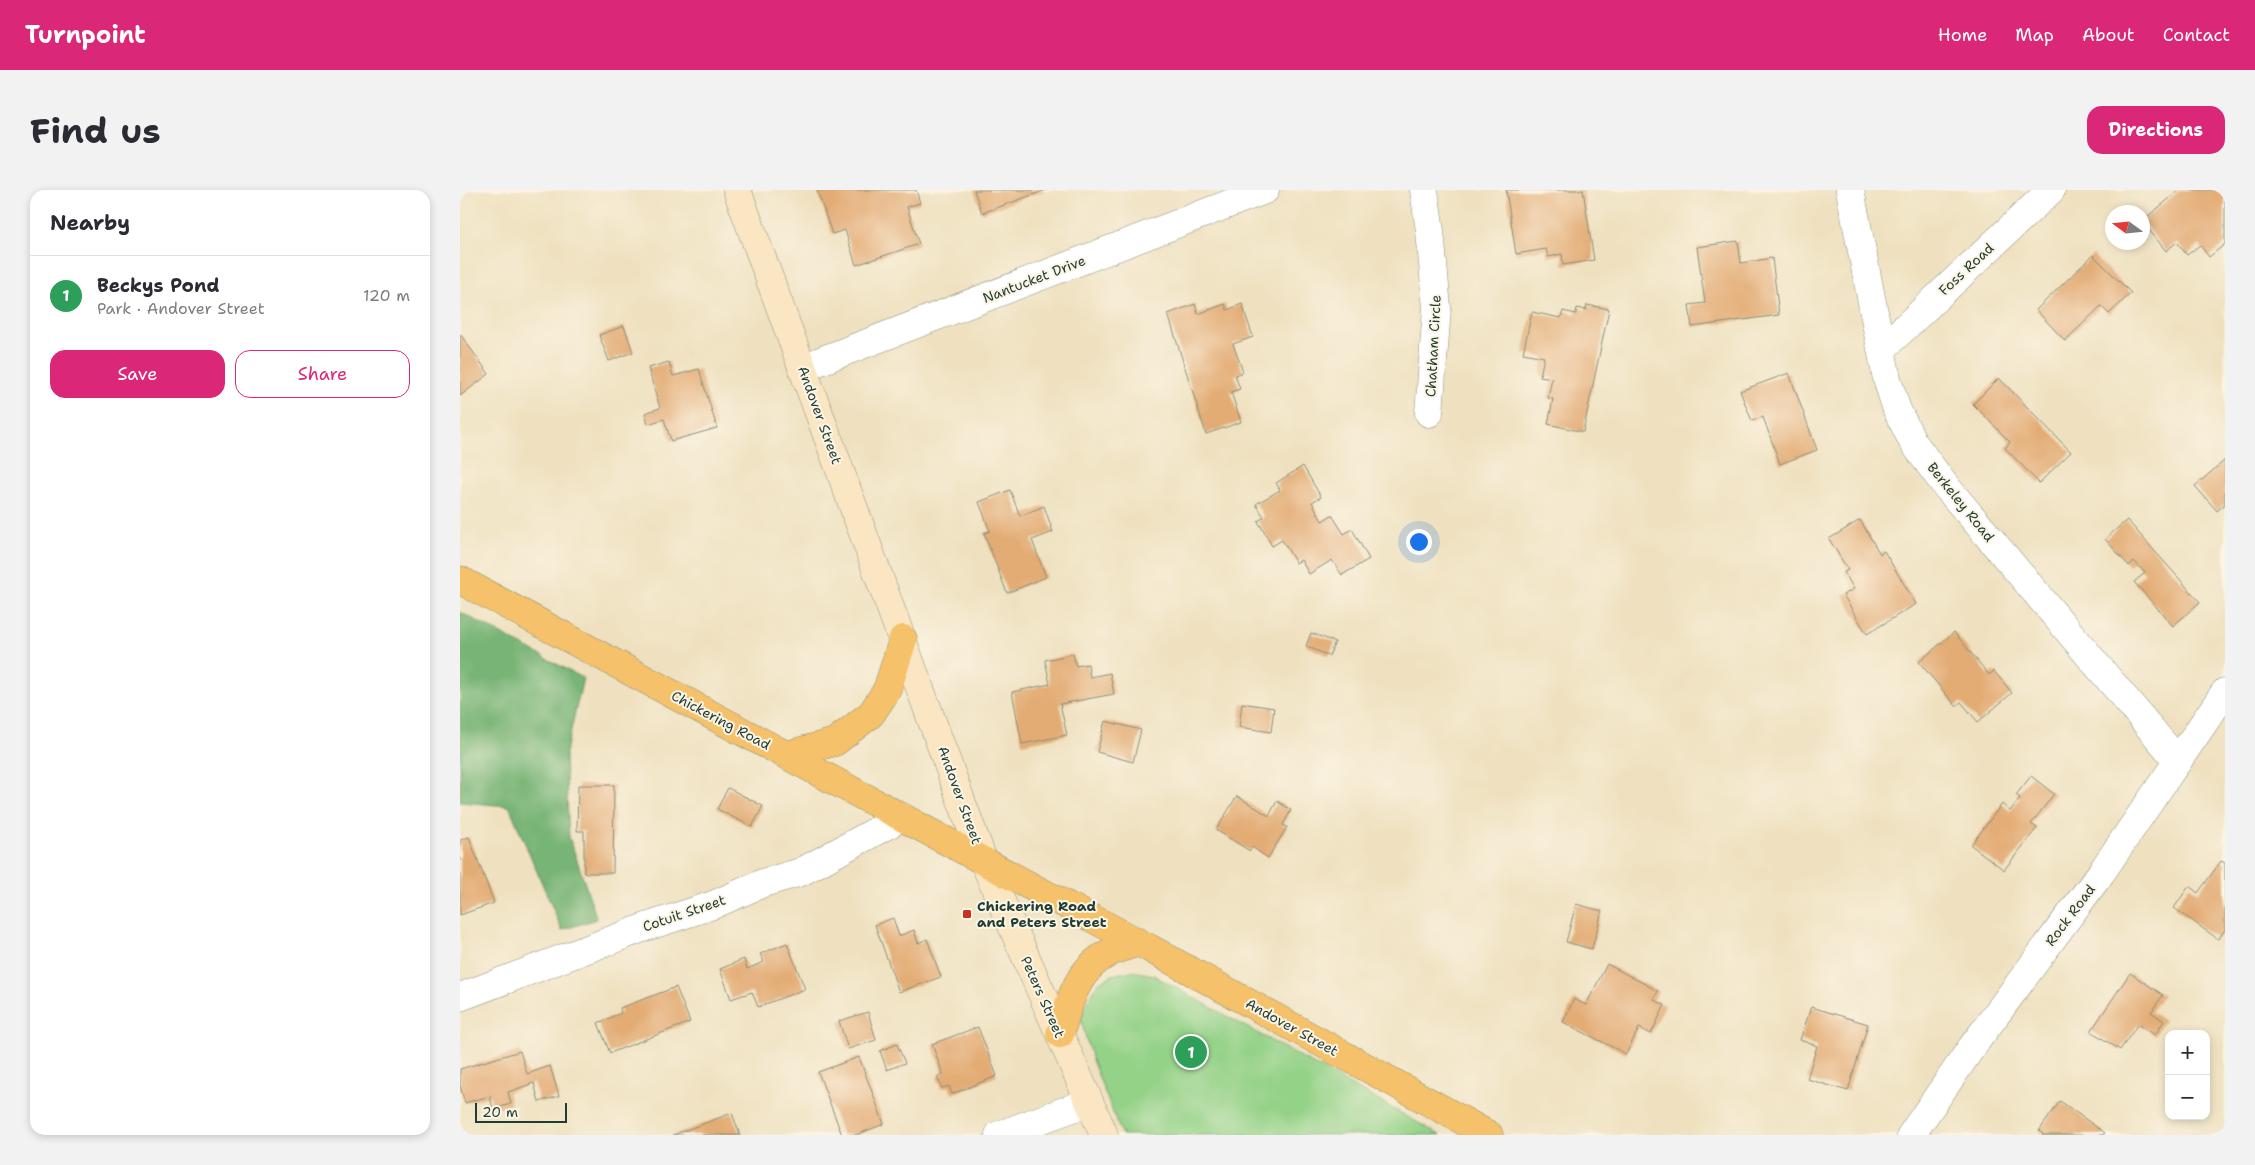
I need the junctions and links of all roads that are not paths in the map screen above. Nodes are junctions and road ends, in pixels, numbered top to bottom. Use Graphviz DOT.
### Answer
graph roads {
  1 [pos="737,190"];
  2 [pos="1265,190"];
  3 [pos="1424,190"];
  4 [pos="1850,190"];
  5 [pos="2051,190"];
  6 [pos="1882,349"];
  7 [pos="802,368"];
  8 [pos="1429,413"];
  9 [pos="460,580"];
  10 [pos="903,639"];
  11 [pos="2225,692"];
  12 [pos="786,754"];
  13 [pos="2178,761"];
  14 [pos="902,816"];
  15 [pos="983,860"];
  16 [pos="1138,942"];
  17 [pos="460,997"];
  18 [pos="1060,1034"];
  19 [pos="1089,1102"];
  20 [pos="999,1135"];
  21 [pos="1104,1135"];
  22 [pos="1489,1135"];
  23 [pos="1911,1135"];
  1 -- 7 [label="main road, Andover Street"];
  2 -- 7 [label="street, Nantucket Drive"];
  3 -- 8 [label="street, Chatham Circle"];
  4 -- 6 [label="street, Berkeley Road"];
  5 -- 6 [label="street, Foss Road"];
  6 -- 13 [label="street, Berkeley Road"];
  7 -- 10 [label="main road, Andover Street"];
  9 -- 12 [label="main road, Chickering Road"];
  10 -- 12 [label="main road"];
  10 -- 15 [label="main road, Andover Street"];
  11 -- 13 [label="street, Rock Road"];
  12 -- 14 [label="main road, Chickering Road"];
  13 -- 23 [label="street, Rock Road"];
  14 -- 15 [label="main road, Chickering Road"];
  14 -- 17 [label="street, Cotuit Street"];
  15 -- 16 [label="main road, Andover Street"];
  15 -- 18 [label="main road, Peters Street"];
  16 -- 18 [label="main road"];
  16 -- 22 [label="main road, Andover Street"];
  18 -- 19 [label="main road, Peters Street"];
  19 -- 20 [label="street"];
  19 -- 21 [label="main road, Peters Street"];
}
